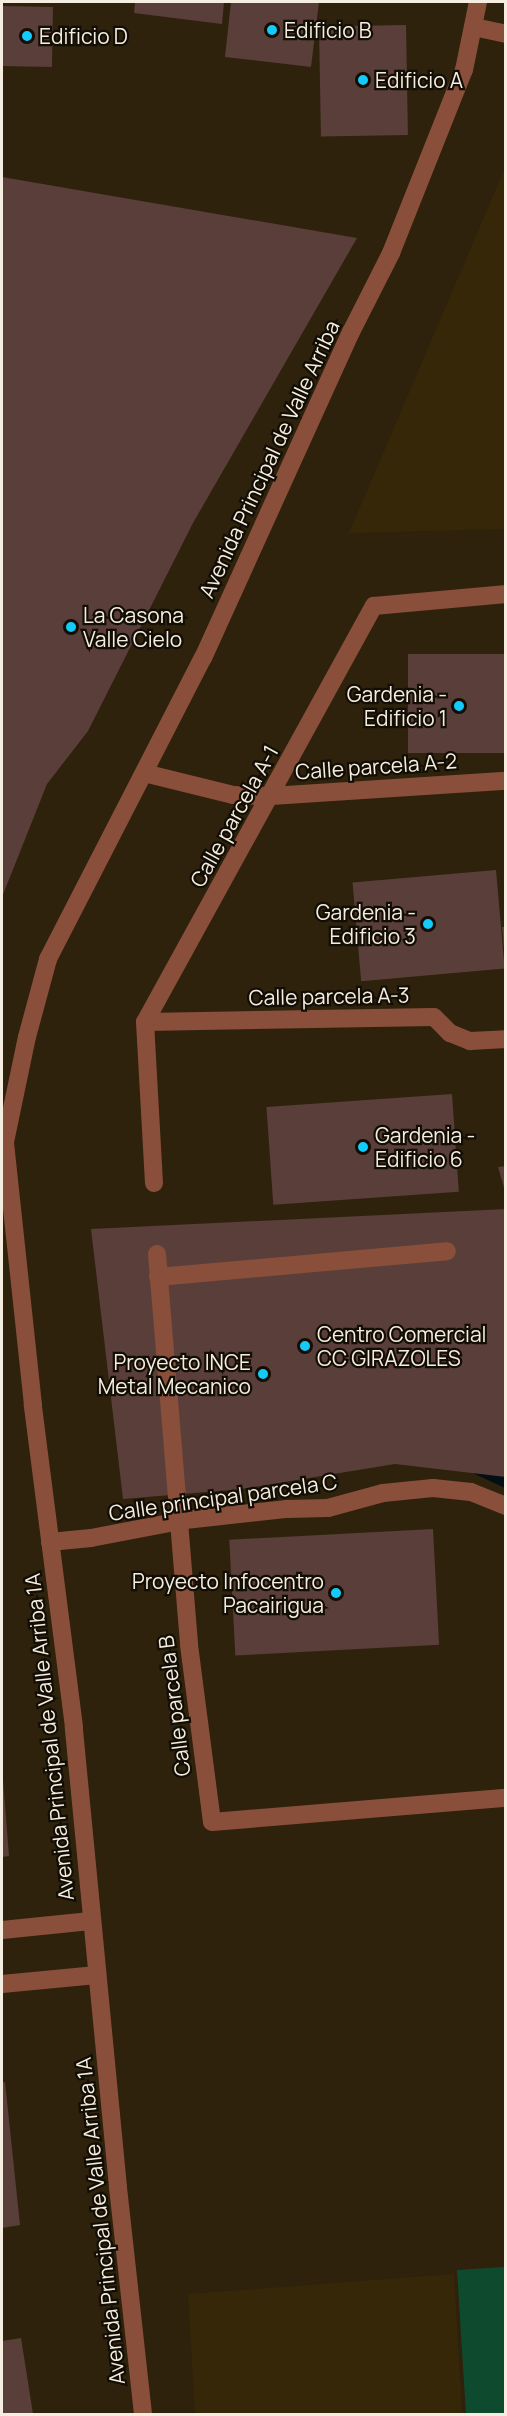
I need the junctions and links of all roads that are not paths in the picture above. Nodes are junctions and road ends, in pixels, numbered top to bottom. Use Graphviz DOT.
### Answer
graph roads {
  1 [pos="478,2"];
  2 [pos="474,27"];
  3 [pos="506,34"];
  4 [pos="506,594"];
  5 [pos="144,773"];
  6 [pos="506,781"];
  7 [pos="271,796"];
  8 [pos="145,1022"];
  9 [pos="506,1039"];
  10 [pos="24,1058"];
  11 [pos="154,1183"];
  12 [pos="7,1222"];
  13 [pos="447,1251"];
  14 [pos="157,1254"];
  15 [pos="159,1277"];
  16 [pos="506,1506"];
  17 [pos="179,1521"];
  18 [pos="50,1542"];
  19 [pos="506,1798"];
  20 [pos="91,1921"];
  21 [pos="2,1930"];
  22 [pos="97,1975"];
  23 [pos="2,1984"];
  24 [pos="143,2415"];
  1 -- 2 [label="street, Avenida Principal de Valle Arriba"];
  2 -- 3 [label="street"];
  2 -- 5 [label="street, Avenida Principal de Valle Arriba"];
  4 -- 7 [label="street, Calle parcela A-1"];
  5 -- 7 [label="street, Calle parcela A-2"];
  5 -- 10 [label="street, Avenida Principal de Valle Arriba"];
  6 -- 7 [label="street, Calle parcela A-2"];
  7 -- 8 [label="street, Calle parcela A-1"];
  8 -- 9 [label="street, Calle parcela A-3"];
  8 -- 11 [label="street"];
  10 -- 12 [label="street, Avenida Principal de Valle Arriba 1A"];
  12 -- 18 [label="street, Avenida Principal de Valle Arriba 1A"];
  13 -- 15 [label="street"];
  14 -- 15 [label="street, Calle parcela B"];
  15 -- 17 [label="street, Calle parcela B"];
  16 -- 17 [label="street, Calle principal parcela C"];
  17 -- 18 [label="street, Calle principal parcela C"];
  17 -- 19 [label="street, Calle parcela B"];
  18 -- 20 [label="street, Avenida Principal de Valle Arriba 1A"];
  20 -- 21 [label="street"];
  20 -- 22 [label="street, Avenida Principal de Valle Arriba 1A"];
  22 -- 23 [label="street"];
  22 -- 24 [label="street, Avenida Principal de Valle Arriba 1A"];
}
